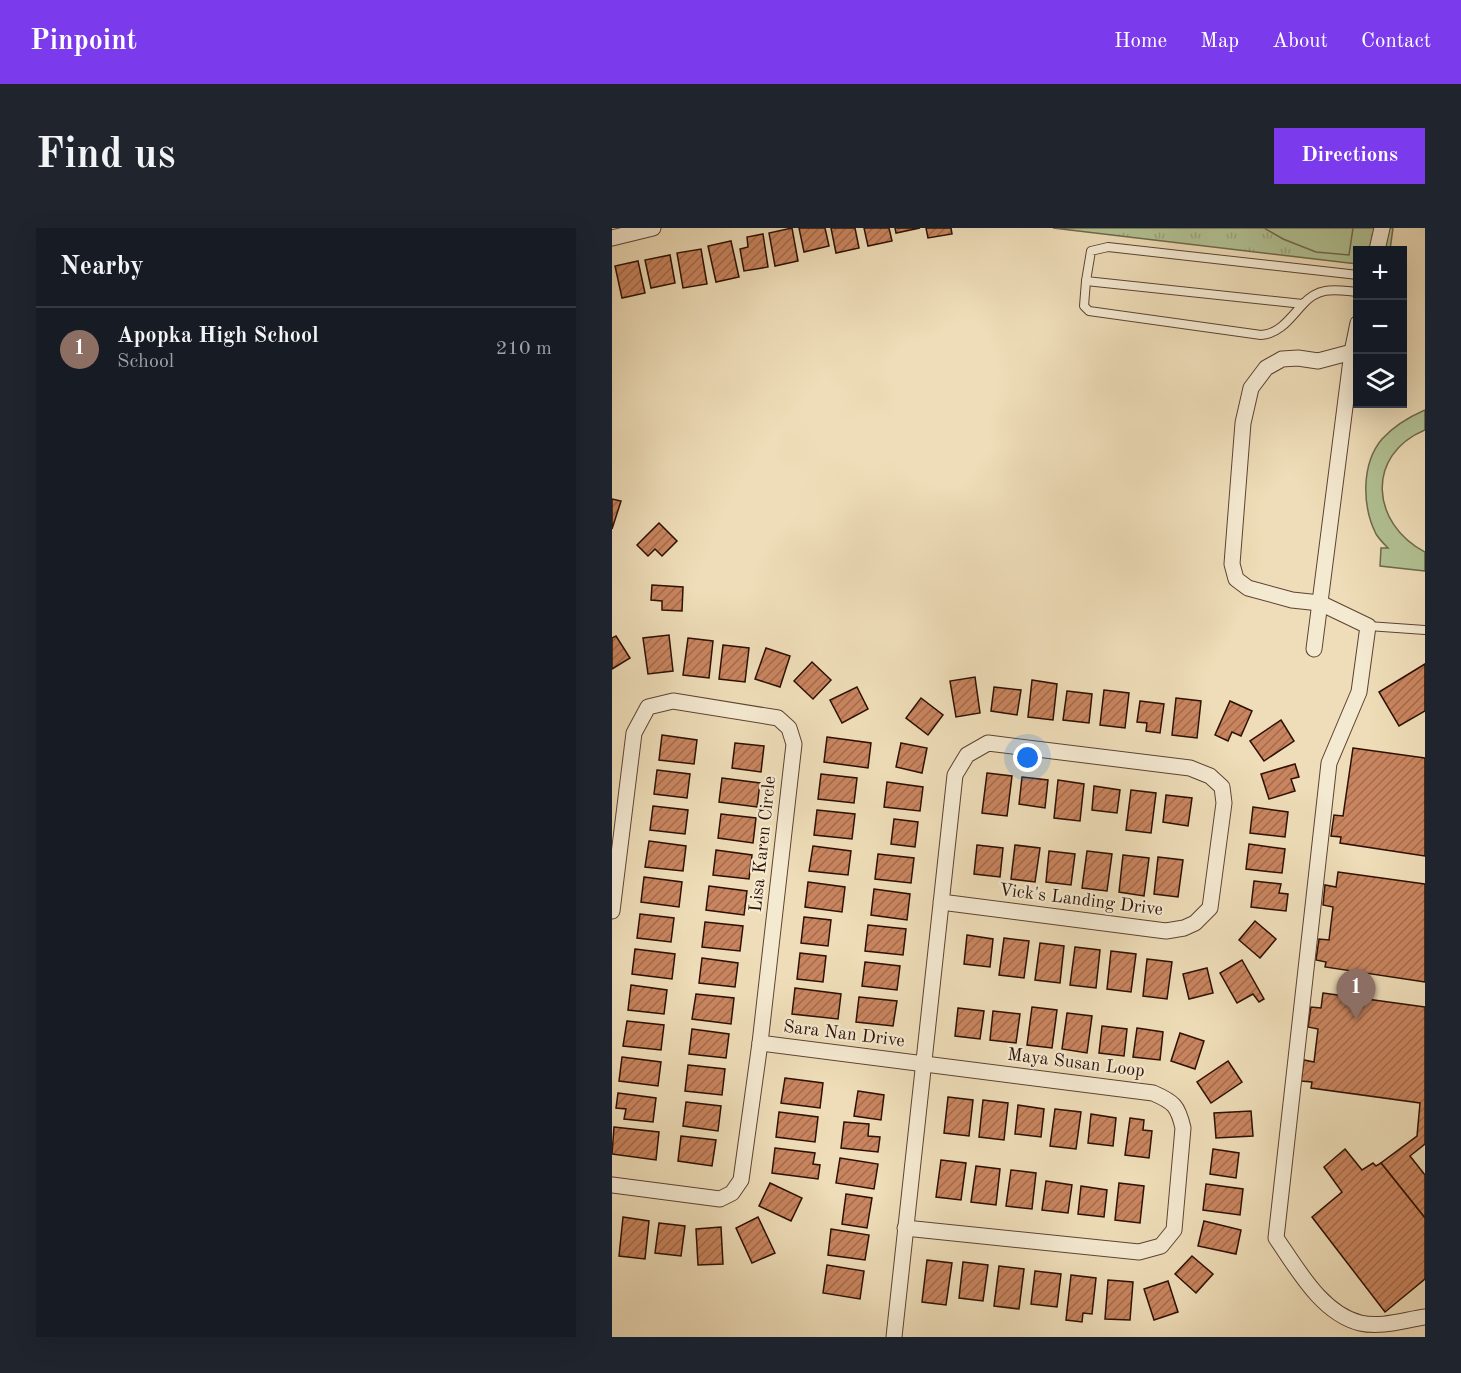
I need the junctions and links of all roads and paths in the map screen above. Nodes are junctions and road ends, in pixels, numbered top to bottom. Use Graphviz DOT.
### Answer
graph roads {
  1 [pos="653,228"];
  2 [pos="1382,228"];
  3 [pos="612,238"];
  4 [pos="1378,246"];
  5 [pos="1353,274"];
  6 [pos="1086,281"];
  7 [pos="1353,292"];
  8 [pos="1303,304"];
  9 [pos="1353,347"];
  10 [pos="1352,352"];
  11 [pos="1320,603"];
  12 [pos="1368,626"];
  13 [pos="1425,630"];
  14 [pos="1314,649"];
  15 [pos="941,902"];
  16 [pos="612,911"];
  17 [pos="760,1043"];
  18 [pos="923,1063"];
  19 [pos="612,1185"];
  20 [pos="905,1228"];
  21 [pos="1425,1317"];
  22 [pos="894,1337"];
  1 -- 3 [label="street"];
  2 -- 4 [label="street"];
  5 -- 6 [label="lane"];
  6 -- 8 [label="lane"];
  6 -- 8 [label="lane"];
  7 -- 8 [label="lane"];
  9 -- 10 [label="street"];
  10 -- 11 [label="street"];
  10 -- 11 [label="street"];
  11 -- 12 [label="street"];
  11 -- 14 [label="street"];
  12 -- 13 [label="lane"];
  12 -- 21 [label="street"];
  15 -- 15 [label="street, Vick's Landing Drive"];
  15 -- 18 [label="street, Vick's Landing Drive"];
  16 -- 17 [label="street, Lisa Karen Circle"];
  17 -- 18 [label="street, Sara Nan Drive"];
  17 -- 19 [label="street, Lisa Karen Circle"];
  18 -- 20 [label="street, Vick's Landing Drive"];
  18 -- 20 [label="street, Maya Susan Loop"];
  20 -- 22 [label="street, Vick's Landing Drive"];
}
